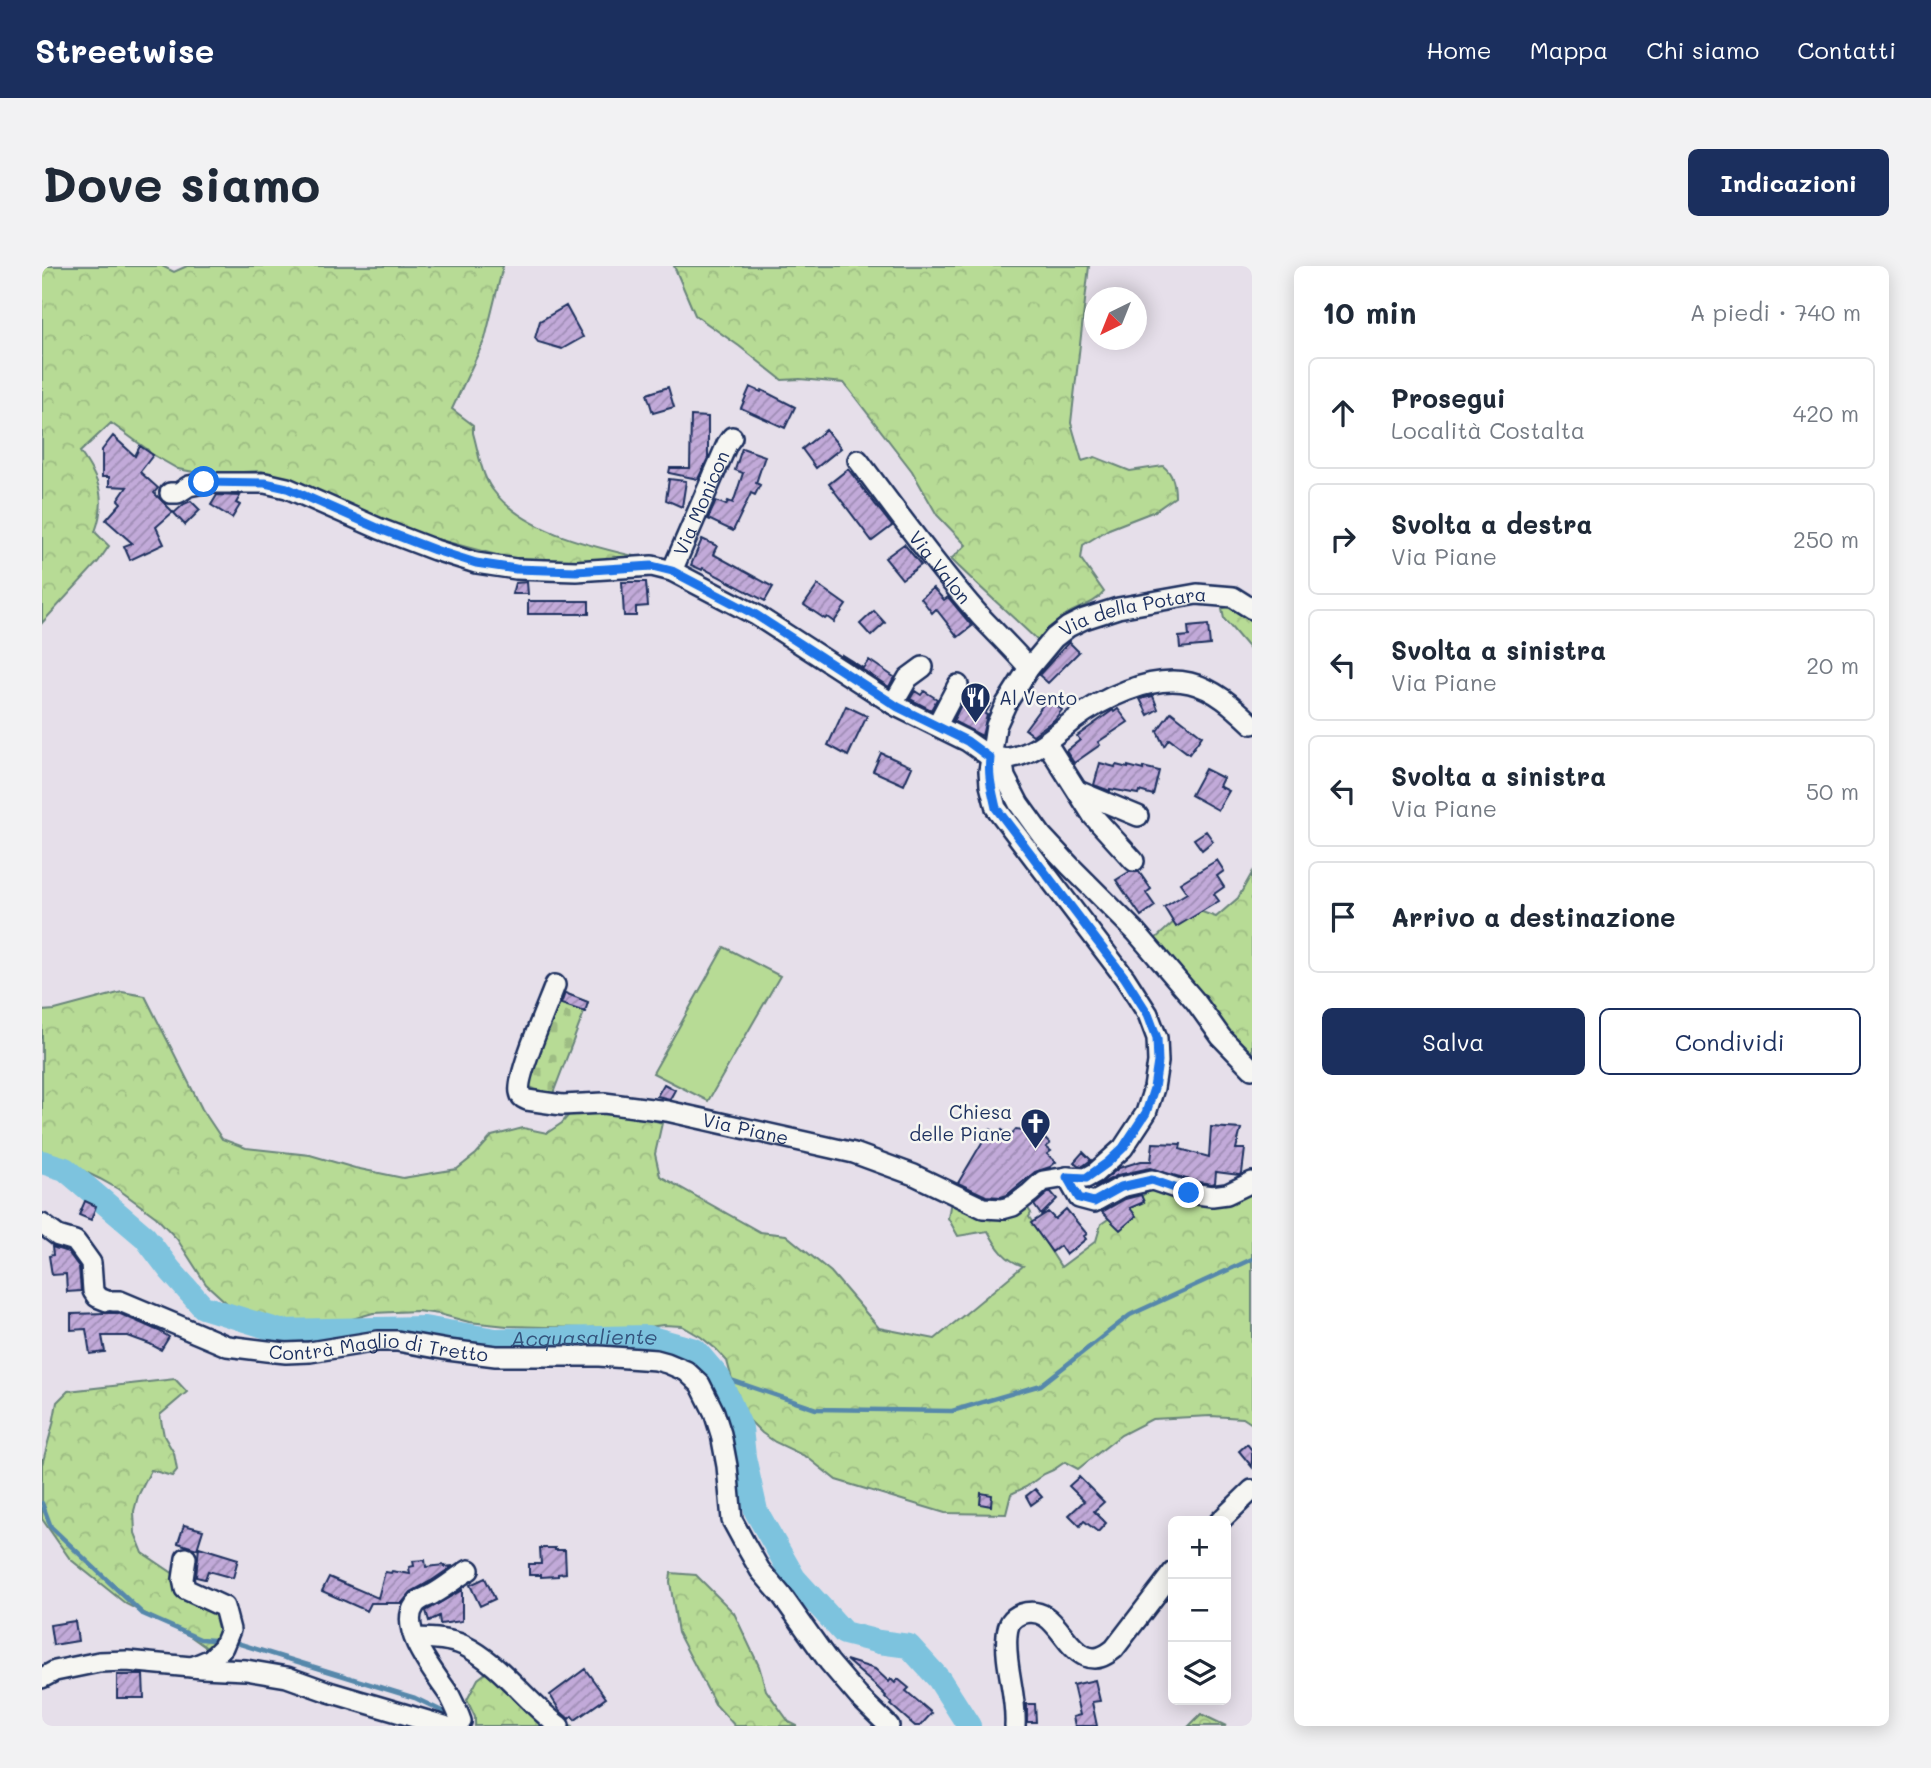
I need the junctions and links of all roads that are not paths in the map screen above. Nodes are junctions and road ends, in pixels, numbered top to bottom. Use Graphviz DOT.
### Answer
graph roads {
  1 [pos="732,437"];
  2 [pos="858,460"];
  3 [pos="169,500"];
  4 [pos="672,571"];
  5 [pos="1252,609"];
  6 [pos="923,667"];
  7 [pos="1029,668"];
  8 [pos="958,685"];
  9 [pos="893,704"];
  10 [pos="1252,724"];
  11 [pos="937,725"];
  12 [pos="1046,742"];
  13 [pos="996,758"];
  14 [pos="1078,791"];
  15 [pos="1138,816"];
  16 [pos="1134,861"];
  17 [pos="555,985"];
  18 [pos="1252,1069"];
  19 [pos="1067,1177"];
  20 [pos="1252,1182"];
  21 [pos="42,1224"];
  22 [pos="1252,1490"];
  23 [pos="1225,1516"];
  24 [pos="186,1558"];
  25 [pos="469,1570"];
  26 [pos="1168,1579"];
  27 [pos="415,1637"];
  28 [pos="191,1667"];
  29 [pos="42,1678"];
  30 [pos="444,1726"];
  31 [pos="455,1726"];
  32 [pos="559,1726"];
  33 [pos="889,1726"];
  34 [pos="1015,1726"];
  1 -- 4 [label="street, Via Monicon"];
  2 -- 7 [label="street, Via Valon"];
  3 -- 4 [label="street"];
  4 -- 9 [label="street"];
  5 -- 7 [label="street, Via della Potara"];
  6 -- 9 [label="street"];
  7 -- 13 [label="street, Via Piane"];
  8 -- 11 [label="street"];
  9 -- 11 [label="street"];
  10 -- 12 [label="street"];
  11 -- 13 [label="street"];
  12 -- 13 [label="street"];
  12 -- 14 [label="street"];
  13 -- 18 [label="street, Via Piane"];
  13 -- 19 [label="street, Via Piane"];
  14 -- 15 [label="street"];
  14 -- 16 [label="street"];
  17 -- 19 [label="street, Via Piane"];
  19 -- 20 [label="street"];
  21 -- 33 [label="street, Contrà Maglio di Tretto"];
  22 -- 23 [label="street"];
  24 -- 28 [label="street"];
  25 -- 27 [label="street"];
  26 -- 34 [label="street"];
  27 -- 31 [label="street"];
  27 -- 32 [label="street"];
  28 -- 29 [label="street"];
  28 -- 30 [label="street"];
}
